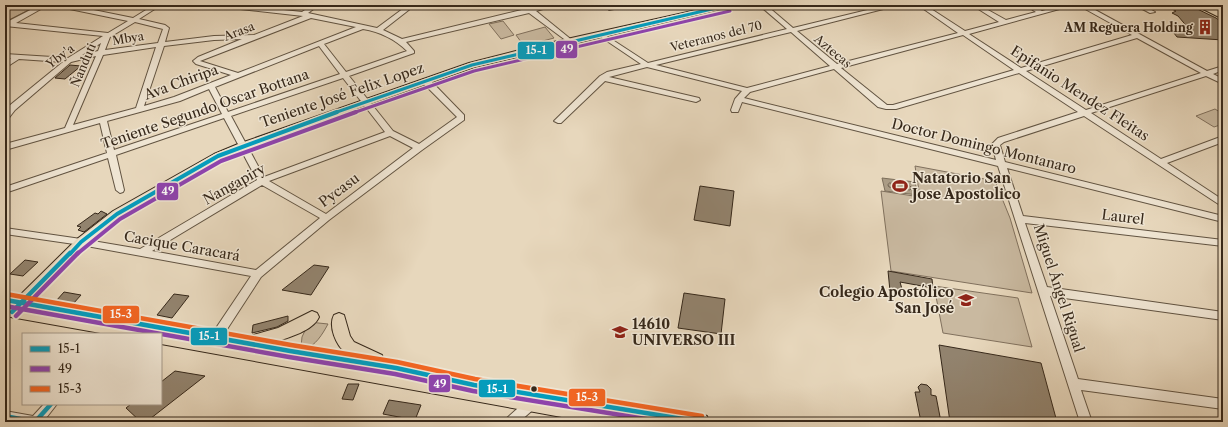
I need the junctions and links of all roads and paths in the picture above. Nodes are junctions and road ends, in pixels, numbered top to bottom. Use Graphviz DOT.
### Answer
graph roads {
  1 [pos="45,5"];
  2 [pos="60,5"];
  3 [pos="158,5"];
  4 [pos="222,5"];
  5 [pos="261,5"];
  6 [pos="316,5"];
  7 [pos="396,5"];
  8 [pos="554,5"];
  9 [pos="729,5"];
  10 [pos="762,5"];
  11 [pos="896,5"];
  12 [pos="921,5"];
  13 [pos="976,5"];
  14 [pos="1028,5"];
  15 [pos="1071,5"];
  16 [pos="1081,5"];
  17 [pos="1138,5"];
  18 [pos="1200,5"];
  19 [pos="1207,5"];
  20 [pos="411,6"];
  21 [pos="254,10"];
  22 [pos="530,10"];
  23 [pos="1152,12"];
  24 [pos="1041,13"];
  25 [pos="1223,13"];
  26 [pos="306,15"];
  27 [pos="1223,16"];
  28 [pos="134,20"];
  29 [pos="1004,22"];
  30 [pos="7,25"];
  31 [pos="362,27"];
  32 [pos="378,30"];
  33 [pos="792,30"];
  34 [pos="963,33"];
  35 [pos="600,34"];
  36 [pos="108,35"];
  37 [pos="1137,36"];
  38 [pos="255,37"];
  39 [pos="401,40"];
  40 [pos="570,40"];
  41 [pos="320,43"];
  42 [pos="162,44"];
  43 [pos="100,53"];
  44 [pos="5,56"];
  45 [pos="17,57"];
  46 [pos="70,60"];
  47 [pos="647,65"];
  48 [pos="5,66"];
  49 [pos="836,67"];
  50 [pos="1223,68"];
  51 [pos="1020,70"];
  52 [pos="1206,73"];
  53 [pos="238,75"];
  54 [pos="345,76"];
  55 [pos="603,78"];
  56 [pos="426,81"];
  57 [pos="1223,82"];
  58 [pos="211,85"];
  59 [pos="748,90"];
  60 [pos="740,99"];
  61 [pos="696,100"];
  62 [pos="367,102"];
  63 [pos="139,110"];
  64 [pos="735,110"];
  65 [pos="1086,112"];
  66 [pos="226,115"];
  67 [pos="5,117"];
  68 [pos="103,120"];
  69 [pos="558,121"];
  70 [pos="68,130"];
  71 [pos="390,133"];
  72 [pos="1223,140"];
  73 [pos="242,146"];
  74 [pos="5,147"];
  75 [pos="419,148"];
  76 [pos="110,154"];
  77 [pos="1162,162"];
  78 [pos="1002,164"];
  79 [pos="262,181"];
  80 [pos="5,190"];
  81 [pos="120,190"];
  82 [pos="1223,204"];
  83 [pos="326,218"];
  84 [pos="1020,219"];
  85 [pos="1223,219"];
  86 [pos="5,231"];
  87 [pos="81,242"];
  88 [pos="1223,243"];
  89 [pos="141,253"];
  90 [pos="258,274"];
  91 [pos="1044,291"];
  92 [pos="10,305"];
  93 [pos="1223,316"];
  94 [pos="312,317"];
  95 [pos="339,318"];
  96 [pos="113,332"];
  97 [pos="126,333"];
  98 [pos="162,334"];
  99 [pos="162,338"];
  100 [pos="216,338"];
  101 [pos="242,342"];
  102 [pos="289,357"];
  103 [pos="392,367"];
  104 [pos="1075,384"];
  105 [pos="531,404"];
  106 [pos="1223,404"];
  107 [pos="50,405"];
  108 [pos="577,412"];
  109 [pos="5,416"];
  110 [pos="654,417"];
  111 [pos="36,422"];
  112 [pos="511,422"];
  113 [pos="632,422"];
  114 [pos="701,422"];
  115 [pos="1086,422"];
  1 -- 30 [label="street"];
  2 -- 28 [label="street"];
  3 -- 28 [label="street, Yby'a"];
  4 -- 21 [label="street"];
  5 -- 21 [label="street"];
  6 -- 26 [label="street, Arasa"];
  7 -- 20 [label="street"];
  8 -- 22 [label="street"];
  9 -- 35 [label="main road, Teniente José Felix Lopez"];
  10 -- 33 [label="street, Aztecas"];
  11 -- 33 [label="street, Veteranos del 70"];
  12 -- 34 [label="street, Epifanio Mendez Fleitas"];
  13 -- 29 [label="street"];
  14 -- 24 [label="street"];
  15 -- 24 [label="street"];
  16 -- 37 [label="street"];
  17 -- 23 [label="street"];
  18 -- 27 [label="highway"];
  19 -- 25 [label="highway"];
  20 -- 32 [label="street"];
  21 -- 26 [label="street"];
  22 -- 39 [label="street"];
  22 -- 40 [label="street"];
  24 -- 29 [label="street"];
  26 -- 31 [label="street"];
  26 -- 38 [label="street, Arasa"];
  28 -- 36 [label="street, Yby'a"];
  28 -- 42 [label="street"];
  29 -- 34 [label="street"];
  30 -- 36 [label="street, Ñanduti"];
  31 -- 32 [label="street"];
  31 -- 41 [label="street, Ava Chiripa"];
  32 -- 39 [label="street"];
  33 -- 47 [label="street, Veteranos del 70"];
  33 -- 49 [label="street, Aztecas"];
  34 -- 49 [label="street"];
  34 -- 51 [label="street, Epifanio Mendez Fleitas"];
  35 -- 40 [label="main road, Teniente José Felix Lopez"];
  35 -- 47 [label="street"];
  36 -- 43 [label="street, Ñanduti"];
  36 -- 46 [label="street, Yby'a"];
  37 -- 51 [label="street"];
  37 -- 52 [label="street"];
  38 -- 42 [label="street, Mbya"];
  38 -- 53 [label="street, Arasa"];
  39 -- 54 [label="street, Teniente Segundo Oscar Bottana"];
  40 -- 56 [label="main road, Teniente José Felix Lopez"];
  41 -- 53 [label="street, Ava Chiripa"];
  41 -- 54 [label="street"];
  42 -- 43 [label="street, Mbya"];
  42 -- 63 [label="street"];
  43 -- 46 [label="street, Mbya"];
  43 -- 70 [label="street, Ñanduti"];
  44 -- 45 [label="street, Mbya"];
  45 -- 46 [label="street, Mbya"];
  45 -- 48 [label="street"];
  46 -- 67 [label="street, Yby'a"];
  47 -- 55 [label="street, Veteranos del 70"];
  47 -- 59 [label="street"];
  49 -- 51 [label="street, Aztecas"];
  49 -- 59 [label="street"];
  50 -- 52 [label="street"];
  51 -- 65 [label="street, Epifanio Mendez Fleitas"];
  52 -- 57 [label="street"];
  52 -- 65 [label="street"];
  53 -- 58 [label="street, Ava Chiripa"];
  54 -- 62 [label="street"];
  54 -- 66 [label="street, Teniente Segundo Oscar Bottana"];
  55 -- 61 [label="street"];
  55 -- 69 [label="street, Veteranos del 70"];
  56 -- 62 [label="main road, Teniente José Felix Lopez"];
  56 -- 75 [label="street, Pycasu"];
  58 -- 63 [label="street, Ava Chiripa"];
  58 -- 66 [label="street"];
  59 -- 60 [label="street"];
  60 -- 64 [label="street"];
  60 -- 78 [label="street, Doctor Domingo Montanaro"];
  62 -- 71 [label="street"];
  62 -- 73 [label="main road, Teniente José Felix Lopez"];
  63 -- 68 [label="street, Ava Chiripa"];
  65 -- 77 [label="street, Epifanio Mendez Fleitas"];
  65 -- 78 [label="street, Miguel Ángel Rigual"];
  66 -- 73 [label="street"];
  66 -- 76 [label="street, Teniente Segundo Oscar Bottana"];
  68 -- 70 [label="street, Ava Chiripa"];
  68 -- 76 [label="street"];
  70 -- 74 [label="street, Ava Chiripa"];
  71 -- 75 [label="street"];
  71 -- 79 [label="street, Nangapiry"];
  72 -- 77 [label="street"];
  73 -- 79 [label="street"];
  73 -- 87 [label="main road, Teniente José Felix Lopez"];
  75 -- 83 [label="street, Pycasu"];
  76 -- 80 [label="street, Teniente Segundo Oscar Bottana"];
  76 -- 81 [label="street"];
  77 -- 82 [label="street, Epifanio Mendez Fleitas"];
  78 -- 84 [label="street, Miguel Ángel Rigual"];
  78 -- 85 [label="street, Doctor Domingo Montanaro"];
  79 -- 83 [label="street"];
  79 -- 89 [label="street, Nangapiry"];
  83 -- 90 [label="street, Pycasu"];
  84 -- 88 [label="street, Laurel"];
  84 -- 91 [label="street, Miguel Ángel Rigual"];
  86 -- 87 [label="street, Cacique Caracará"];
  87 -- 89 [label="street, Cacique Caracará"];
  87 -- 92 [label="main road, Teniente José Felix Lopez"];
  89 -- 90 [label="street, Cacique Caracará"];
  90 -- 100 [label="street, Pycasu"];
  91 -- 93 [label="street"];
  91 -- 104 [label="street, Miguel Ángel Rigual"];
  92 -- 96 [label="highway"];
  92 -- 100 [label="highway"];
  94 -- 101 [label="highway"];
  95 -- 103 [label="highway"];
  96 -- 97 [label="highway"];
  98 -- 102 [label="highway"];
  99 -- 102 [label="highway"];
  100 -- 101 [label="highway"];
  101 -- 102 [label="highway"];
  102 -- 103 [label="highway"];
  102 -- 105 [label="highway"];
  103 -- 110 [label="highway"];
  104 -- 106 [label="street"];
  104 -- 115 [label="street, Miguel Ángel Rigual"];
  105 -- 108 [label="highway"];
  105 -- 112 [label="street"];
  107 -- 111 [label="street"];
  108 -- 110 [label="highway"];
  108 -- 113 [label="highway"];
  109 -- 111 [label="street"];
  110 -- 114 [label="highway"];
}
